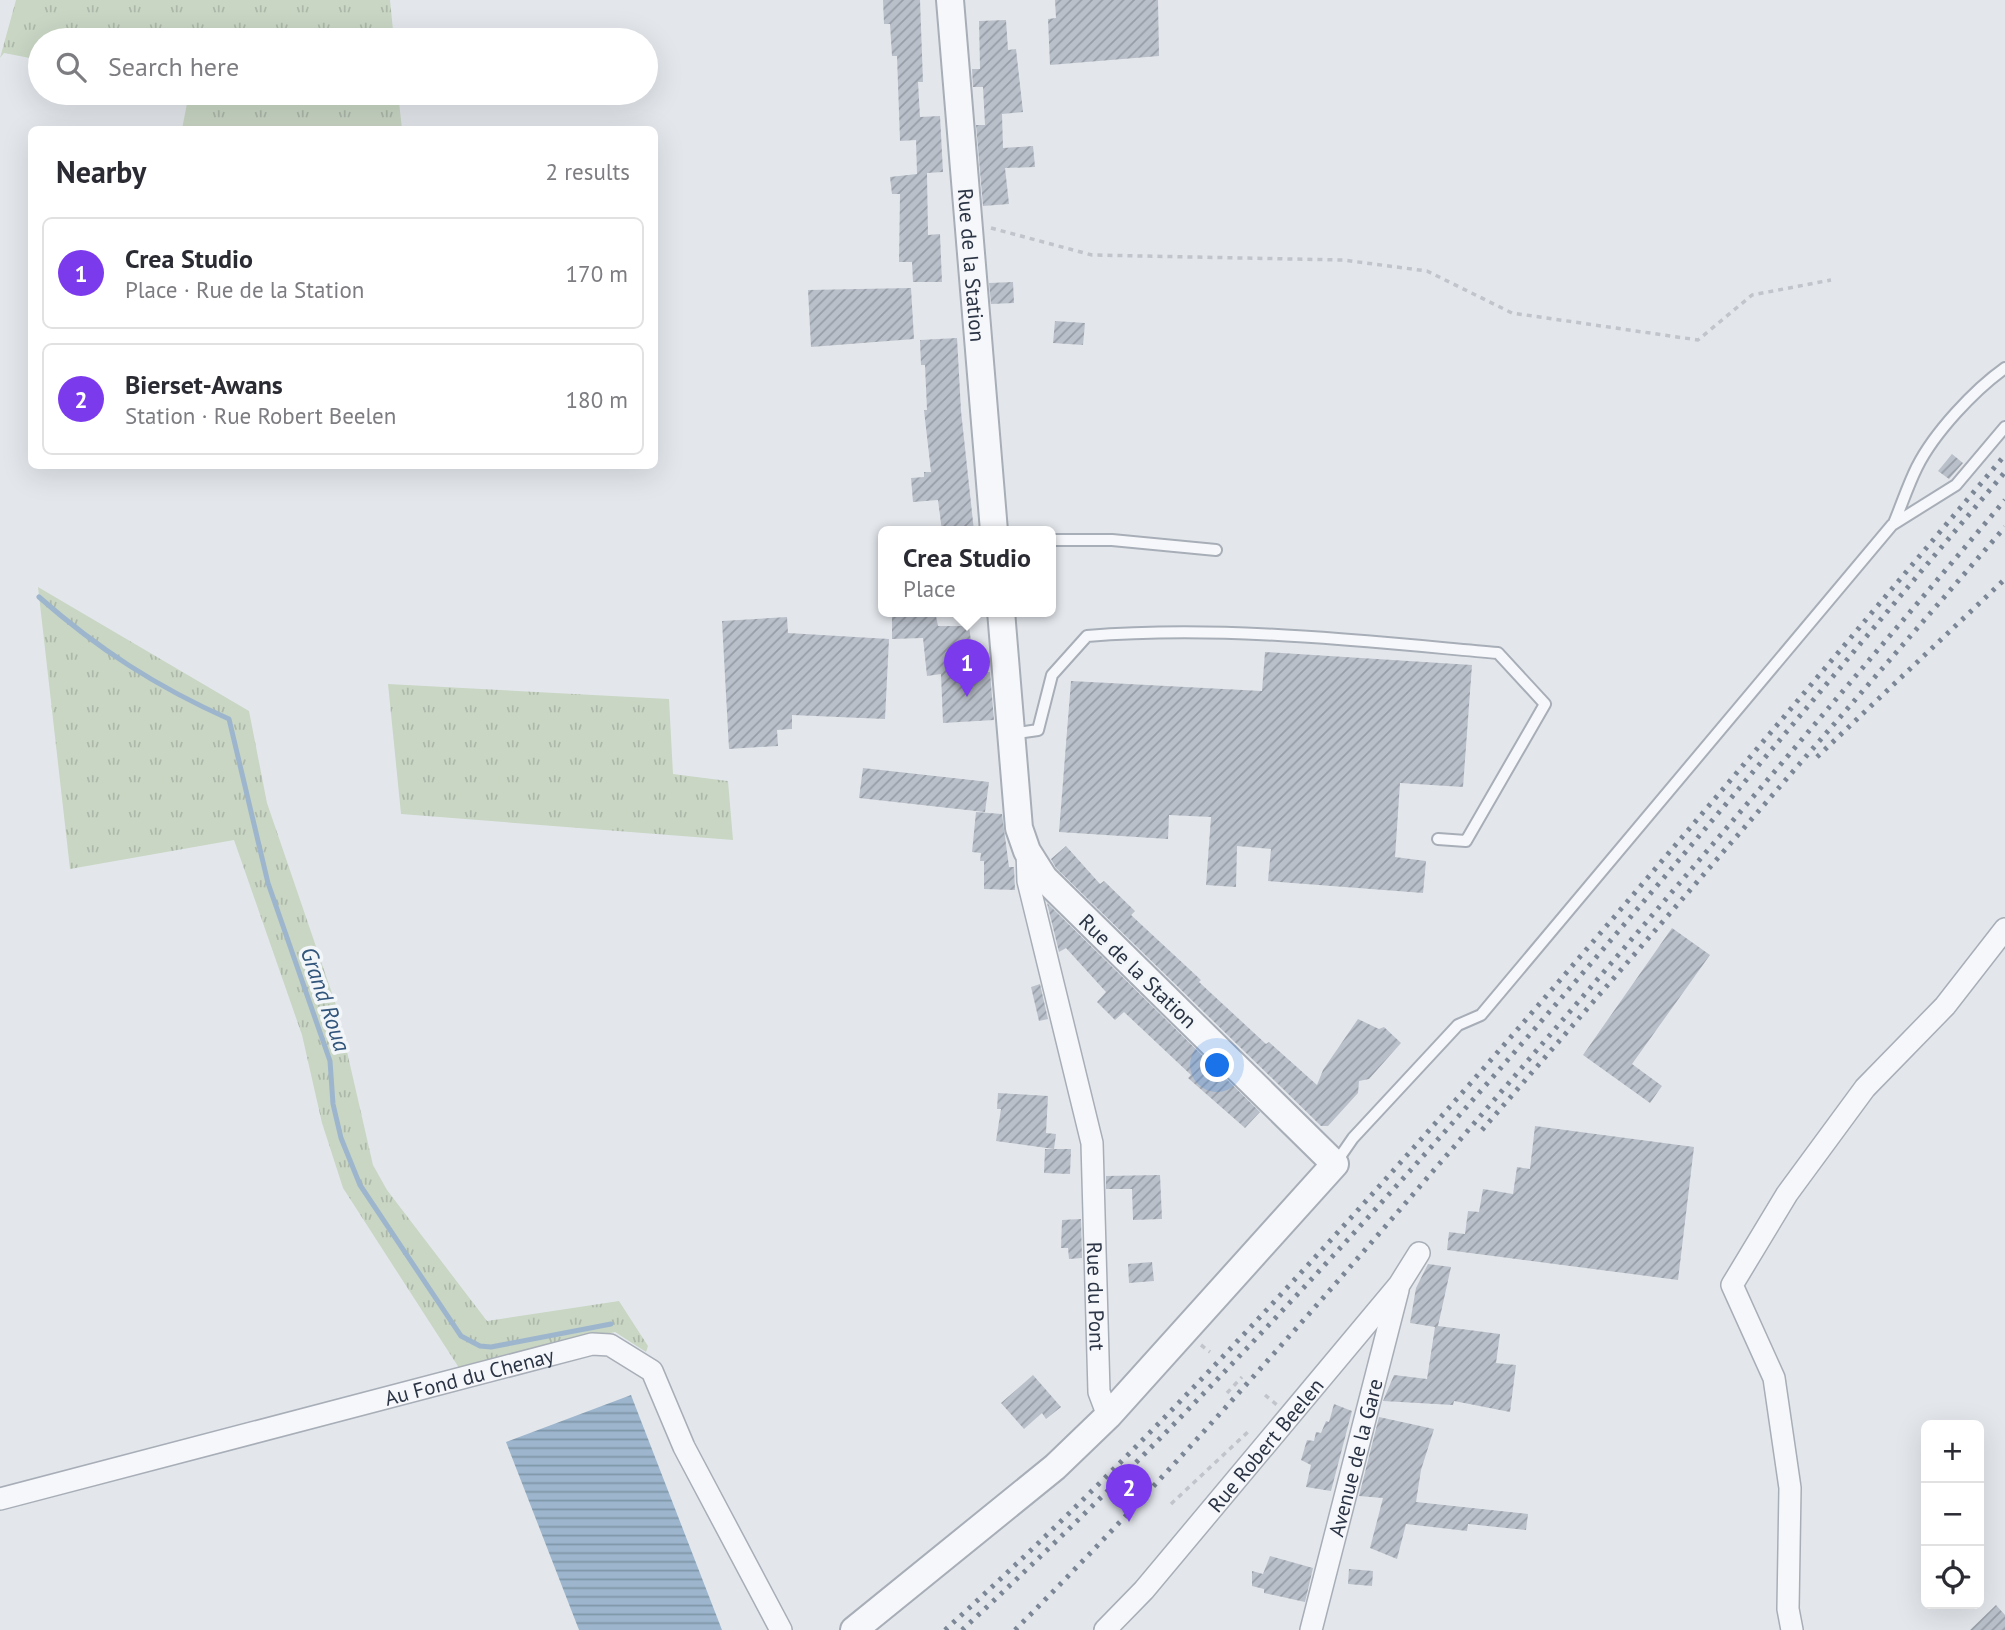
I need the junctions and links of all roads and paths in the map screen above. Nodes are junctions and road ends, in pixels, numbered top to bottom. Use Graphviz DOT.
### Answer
graph roads {
  1 [pos="950,0"];
  2 [pos="969,220"];
  3 [pos="1830,280"];
  4 [pos="2005,368"];
  5 [pos="2005,427"];
  6 [pos="1892,525"];
  7 [pos="994,526"];
  8 [pos="1056,540"];
  9 [pos="1216,550"];
  10 [pos="1001,617"];
  11 [pos="1011,734"];
  12 [pos="1438,839"];
  13 [pos="1027,851"];
  14 [pos="2005,929"];
  15 [pos="1335,1164"];
  16 [pos="1419,1253"];
  17 [pos="1399,1285"];
  18 [pos="1201,1344"];
  19 [pos="1210,1352"];
  20 [pos="1242,1377"];
  21 [pos="1227,1393"];
  22 [pos="1265,1395"];
  23 [pos="1271,1400"];
  24 [pos="1108,1416"];
  25 [pos="1260,1420"];
  26 [pos="0,1499"];
  27 [pos="1171,1504"];
  28 [pos="781,1630"];
  29 [pos="854,1630"];
  30 [pos="1105,1630"];
  31 [pos="1311,1630"];
  32 [pos="1792,1630"];
  1 -- 2 [label="street, Rue de la Station"];
  2 -- 3 [label="path"];
  2 -- 7 [label="street, Rue de la Station"];
  4 -- 6 [label="lane"];
  5 -- 6 [label="lane"];
  6 -- 15 [label="lane"];
  8 -- 9 [label="lane"];
  10 -- 11 [label="street, Rue de la Station"];
  11 -- 12 [label="lane"];
  11 -- 13 [label="street, Rue de la Station"];
  13 -- 15 [label="street, Rue de la Station"];
  13 -- 24 [label="street, Rue du Pont"];
  14 -- 32 [label="street"];
  15 -- 24 [label="street"];
  16 -- 17 [label="street, Rue Robert Beelen"];
  17 -- 30 [label="street, Rue Robert Beelen"];
  17 -- 31 [label="street, Avenue de la Gare"];
  18 -- 19 [label="path"];
  20 -- 21 [label="path"];
  22 -- 23 [label="path"];
  24 -- 29 [label="street"];
  25 -- 27 [label="path"];
  26 -- 28 [label="street, Au Fond du Chenay"];
}
